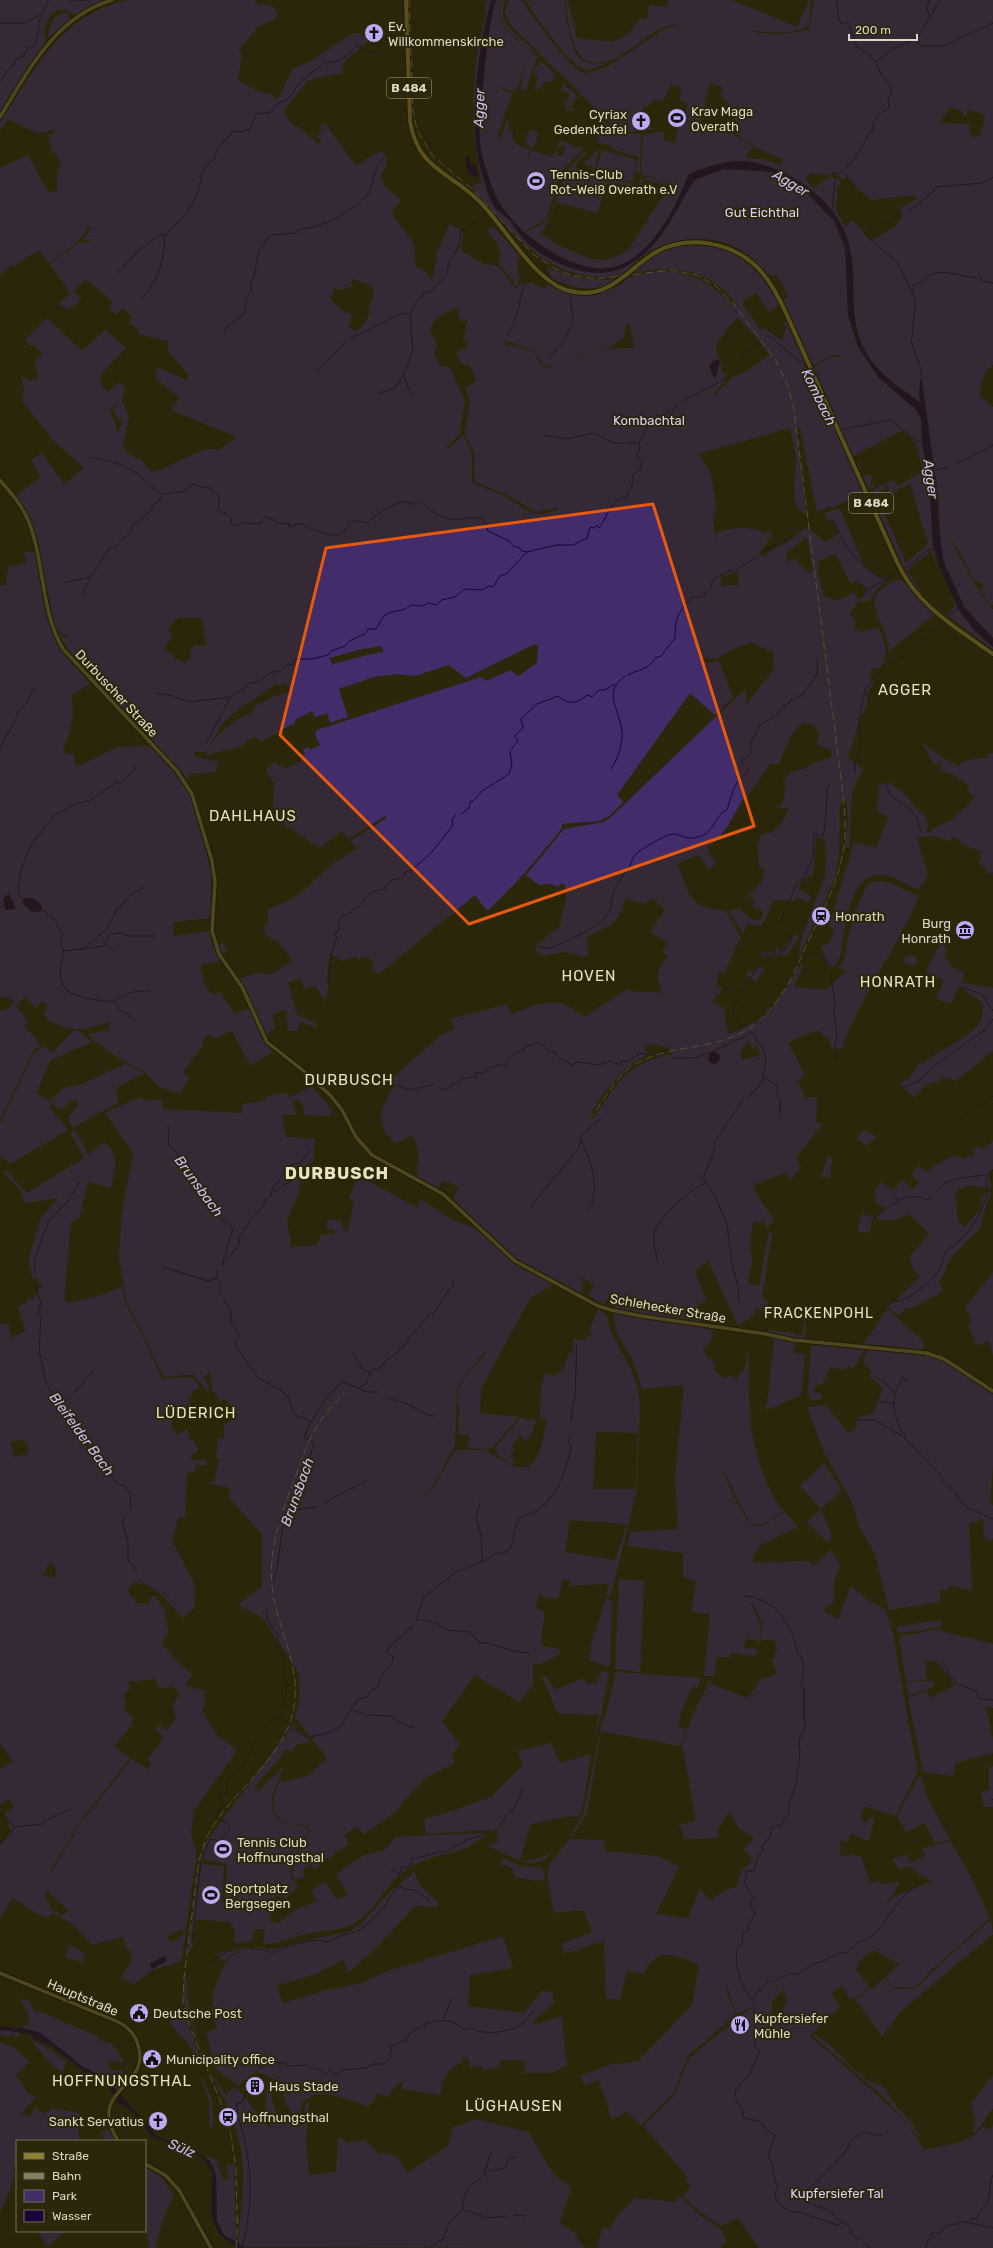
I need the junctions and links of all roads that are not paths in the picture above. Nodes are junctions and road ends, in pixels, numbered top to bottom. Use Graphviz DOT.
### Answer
graph roads {
  1 [pos="112,0"];
  2 [pos="406,0"];
  3 [pos="0,117"];
  4 [pos="0,480"];
  5 [pos="993,654"];
  6 [pos="177,771"];
  7 [pos="993,1391"];
  8 [pos="0,1973"];
  9 [pos="118,2140"];
  10 [pos="146,2165"];
  11 [pos="211,2248"];
  1 -- 3 [label="main road"];
  2 -- 5 [label="main road, B 484"];
  4 -- 6 [label="main road, Durbuscher Straße"];
  6 -- 7 [label="main road, Schlehecker Straße"];
  8 -- 9 [label="main road, Hauptstraße"];
  10 -- 11 [label="main road"];
}
